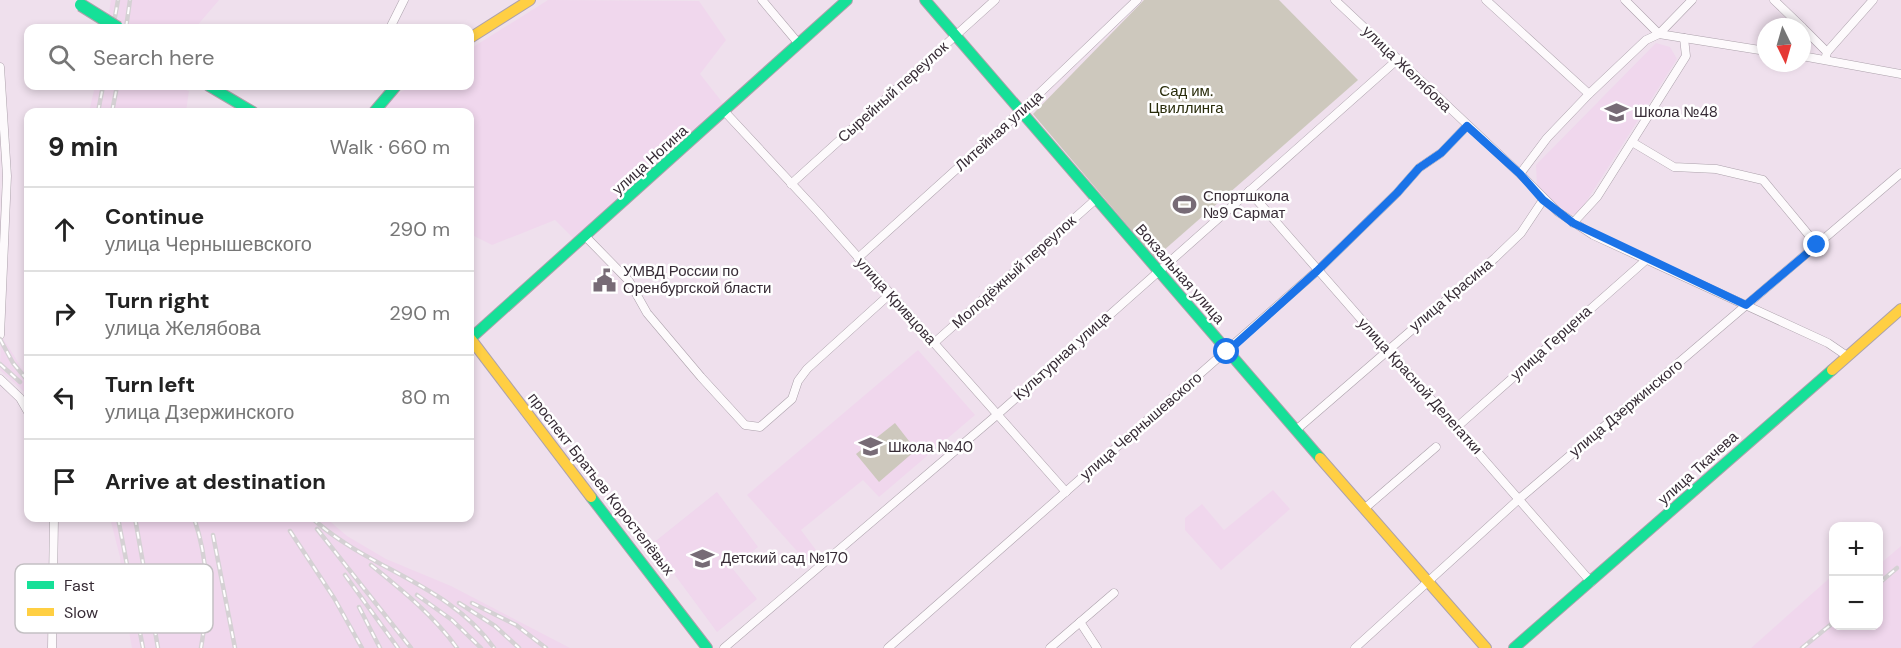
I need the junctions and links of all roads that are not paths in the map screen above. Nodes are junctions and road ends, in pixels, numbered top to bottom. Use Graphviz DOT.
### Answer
graph roads {
  1 [pos="404,0"];
  2 [pos="530,0"];
  3 [pos="762,0"];
  4 [pos="847,0"];
  5 [pos="925,0"];
  6 [pos="995,0"];
  7 [pos="1137,0"];
  8 [pos="1335,0"];
  9 [pos="1486,0"];
  10 [pos="1625,0"];
  11 [pos="1692,0"];
  12 [pos="1774,0"];
  13 [pos="1874,0"];
  14 [pos="78,3"];
  15 [pos="1793,18"];
  16 [pos="112,24"];
  17 [pos="392,24"];
  18 [pos="1659,34"];
  19 [pos="474,35"];
  20 [pos="956,36"];
  21 [pos="1684,38"];
  22 [pos="1811,38"];
  23 [pos="799,44"];
  24 [pos="1757,50"];
  25 [pos="1811,56"];
  26 [pos="1826,56"];
  27 [pos="1397,60"];
  28 [pos="0,67"];
  29 [pos="1901,75"];
  30 [pos="215,90"];
  31 [pos="393,90"];
  32 [pos="1589,94"];
  33 [pos="246,108"];
  34 [pos="377,108"];
  35 [pos="1022,110"];
  36 [pos="725,112"];
  37 [pos="1467,126"];
  38 [pos="1632,142"];
  39 [pos="1901,173"];
  40 [pos="1520,174"];
  41 [pos="791,184"];
  42 [pos="1249,191"];
  43 [pos="1095,200"];
  44 [pos="1543,200"];
  45 [pos="1573,223"];
  46 [pos="586,237"];
  47 [pos="1817,245"];
  48 [pos="858,258"];
  49 [pos="1646,260"];
  50 [pos="1158,270"];
  51 [pos="1317,271"];
  52 [pos="890,294"];
  53 [pos="1746,305"];
  54 [pos="1901,309"];
  55 [pos="0,335"];
  56 [pos="474,335"];
  57 [pos="934,343"];
  58 [pos="474,344"];
  59 [pos="1386,350"];
  60 [pos="1227,352"];
  61 [pos="1847,356"];
  62 [pos="0,380"];
  63 [pos="24,405"];
  64 [pos="998,414"];
  65 [pos="1457,427"];
  66 [pos="1296,430"];
  67 [pos="1436,447"];
  68 [pos="1066,492"];
  69 [pos="1519,499"];
  70 [pos="1364,509"];
  71 [pos="54,522"];
  72 [pos="53,564"];
  73 [pos="1428,582"];
  74 [pos="1591,582"];
  75 [pos="1114,592"];
  76 [pos="1080,622"];
  77 [pos="52,633"];
  78 [pos="52,648"];
  79 [pos="707,648"];
  80 [pos="724,648"];
  81 [pos="888,648"];
  82 [pos="1050,648"];
  83 [pos="1097,648"];
  84 [pos="1355,648"];
  85 [pos="1485,648"];
  86 [pos="1514,648"];
  1 -- 17 [label="street"];
  2 -- 19 [label="street"];
  3 -- 23 [label="street"];
  4 -- 23 [label="street, улица Ногина"];
  5 -- 20 [label="street, Вокзальная улица"];
  6 -- 20 [label="street, Сырейный переулок"];
  7 -- 35 [label="street, Литейная улица"];
  8 -- 27 [label="street, улица Желябова"];
  9 -- 32 [label="street"];
  10 -- 18 [label="street"];
  11 -- 18 [label="street"];
  12 -- 15 [label="street"];
  13 -- 26 [label="street"];
  14 -- 16 [label="street, bridge"];
  18 -- 21 [label="street"];
  18 -- 32 [label="street"];
  20 -- 35 [label="street, Вокзальная улица"];
  20 -- 41 [label="street, Сырейный переулок"];
  21 -- 24 [label="street"];
  21 -- 38 [label="street"];
  22 -- 26 [label="street"];
  23 -- 36 [label="street, улица Ногина"];
  25 -- 26 [label="street"];
  26 -- 29 [label="street"];
  27 -- 37 [label="street, улица Желябова"];
  27 -- 42 [label="street, Культурная улица"];
  28 -- 55 [label="street"];
  30 -- 33 [label="street"];
  31 -- 34 [label="street"];
  32 -- 40 [label="street"];
  35 -- 43 [label="street, Вокзальная улица"];
  35 -- 48 [label="street, Литейная улица"];
  36 -- 41 [label="street, улица Кривцова"];
  36 -- 46 [label="street, улица Ногина"];
  37 -- 40 [label="street, улица Желябова"];
  37 -- 51 [label="street, улица Чернышевского"];
  38 -- 45 [label="street"];
  38 -- 47 [label="street"];
  39 -- 47 [label="street, улица Дзержинского"];
  40 -- 44 [label="street, улица Желябова"];
  41 -- 48 [label="street, улица Кривцова"];
  42 -- 50 [label="street, Культурная улица"];
  42 -- 51 [label="street, улица Красной Делегатки"];
  43 -- 50 [label="street, Вокзальная улица"];
  43 -- 57 [label="street, Молодёжный переулок"];
  44 -- 45 [label="street, улица Желябова"];
  44 -- 59 [label="street, улица Красина"];
  45 -- 49 [label="street, улица Желябова"];
  46 -- 52 [label="street"];
  46 -- 56 [label="street, улица Ногина"];
  47 -- 53 [label="street, улица Дзержинского"];
  48 -- 52 [label="street, улица Кривцова"];
  49 -- 53 [label="street, улица Желябова"];
  49 -- 65 [label="street, улица Герцена"];
  50 -- 60 [label="street, Вокзальная улица"];
  50 -- 64 [label="street, Культурная улица"];
  51 -- 59 [label="street, улица Красной Делегатки"];
  51 -- 60 [label="street, улица Чернышевского"];
  52 -- 57 [label="street, улица Кривцова"];
  53 -- 61 [label="street, улица Желябова"];
  53 -- 69 [label="street, улица Дзержинского"];
  54 -- 61 [label="street, улица Ткачева"];
  57 -- 64 [label="street, улица Кривцова"];
  58 -- 79 [label="street, проспект Братьев Коростелёвых"];
  59 -- 65 [label="street, улица Красной Делегатки"];
  59 -- 66 [label="street, улица Красина"];
  60 -- 66 [label="street, Вокзальная улица"];
  60 -- 68 [label="street, улица Чернышевского"];
  61 -- 74 [label="street, улица Ткачева"];
  62 -- 63 [label="street"];
  64 -- 68 [label="street, улица Кривцова"];
  64 -- 80 [label="street, Культурная улица"];
  65 -- 69 [label="street, улица Красной Делегатки"];
  66 -- 70 [label="street, Вокзальная улица"];
  67 -- 70 [label="street"];
  68 -- 81 [label="street, улица Чернышевского"];
  69 -- 73 [label="street, улица Дзержинского"];
  69 -- 74 [label="street, улица Красной Делегатки"];
  70 -- 73 [label="street, Вокзальная улица"];
  71 -- 72 [label="street"];
  73 -- 84 [label="street, улица Дзержинского"];
  73 -- 85 [label="street, Вокзальная улица"];
  74 -- 86 [label="street, улица Ткачева"];
  75 -- 76 [label="street"];
  76 -- 82 [label="street"];
  76 -- 83 [label="street"];
  77 -- 78 [label="street"];
}
